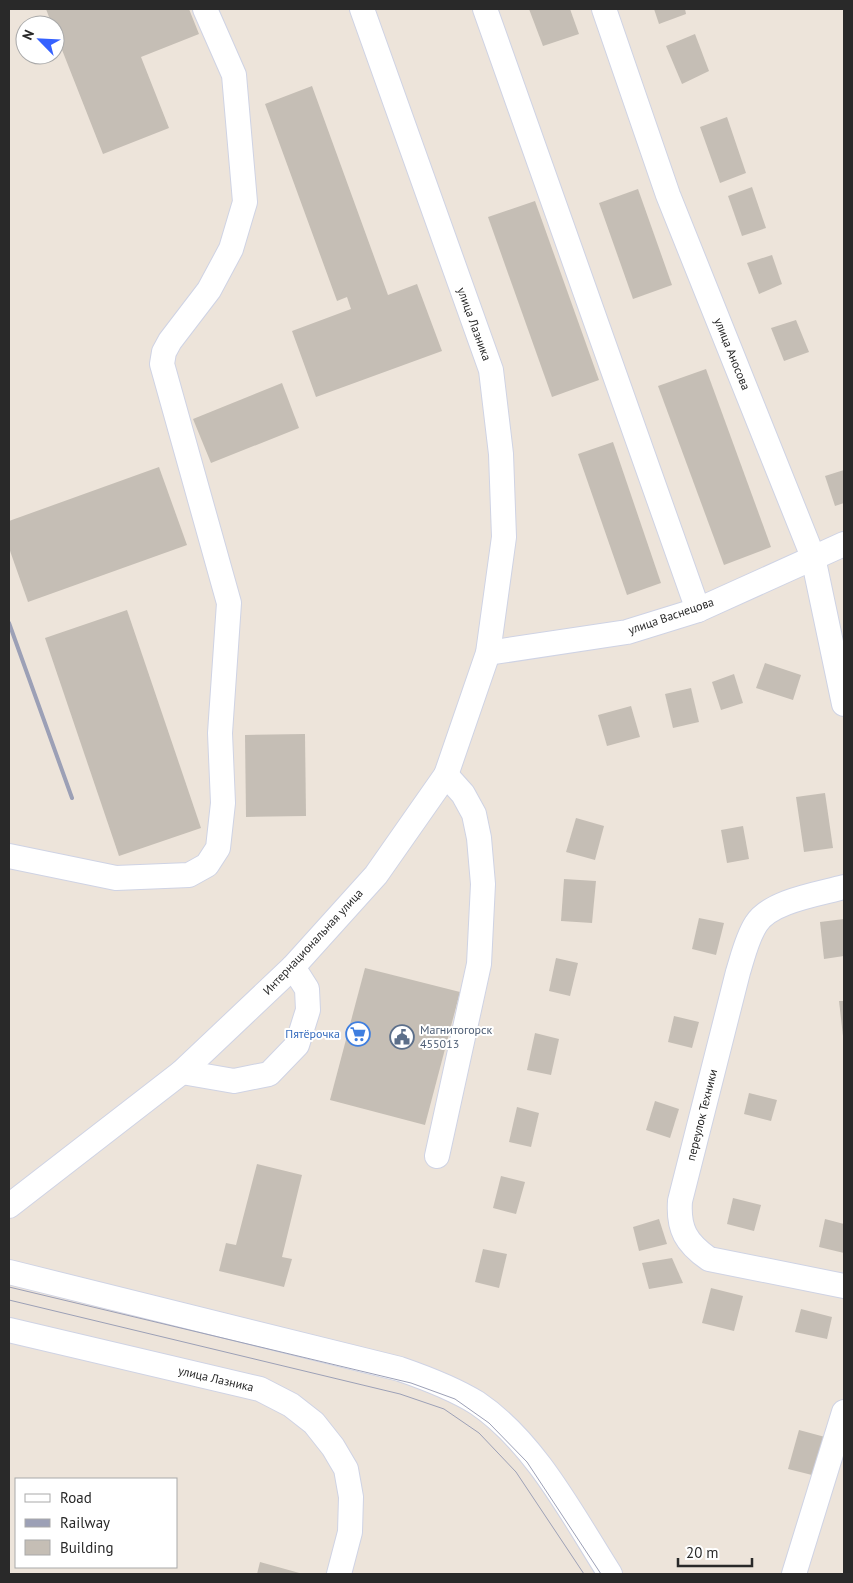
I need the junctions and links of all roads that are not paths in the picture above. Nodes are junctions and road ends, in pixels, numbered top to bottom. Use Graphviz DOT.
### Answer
graph roads {
  1 [pos="205,9"];
  2 [pos="362,9"];
  3 [pos="485,9"];
  4 [pos="604,9"];
  5 [pos="844,544"];
  6 [pos="813,557"];
  7 [pos="698,610"];
  8 [pos="488,653"];
  9 [pos="844,704"];
  10 [pos="446,776"];
  11 [pos="9,856"];
  12 [pos="844,887"];
  13 [pos="293,967"];
  14 [pos="182,1072"];
  15 [pos="437,1156"];
  16 [pos="9,1206"];
  17 [pos="9,1272"];
  18 [pos="844,1286"];
  19 [pos="9,1330"];
  20 [pos="844,1412"];
  21 [pos="339,1574"];
  22 [pos="610,1574"];
  23 [pos="794,1574"];
  1 -- 11 [label="street"];
  2 -- 8 [label="street, улица Лазника"];
  3 -- 7 [label="street"];
  4 -- 6 [label="street, улица Аносова"];
  5 -- 6 [label="street, улица Васнецова"];
  6 -- 7 [label="street, улица Васнецова"];
  6 -- 9 [label="street, улица Аносова"];
  7 -- 8 [label="street, улица Васнецова"];
  8 -- 10 [label="street, Интернациональная улица"];
  10 -- 13 [label="street, Интернациональная улица"];
  10 -- 15 [label="street"];
  12 -- 18 [label="street, переулок Техники"];
  13 -- 14 [label="street, Интернациональная улица"];
  13 -- 14 [label="street"];
  14 -- 16 [label="street, Интернациональная улица"];
  17 -- 22 [label="street"];
  19 -- 21 [label="street, улица Лазника"];
  20 -- 23 [label="street"];
}
